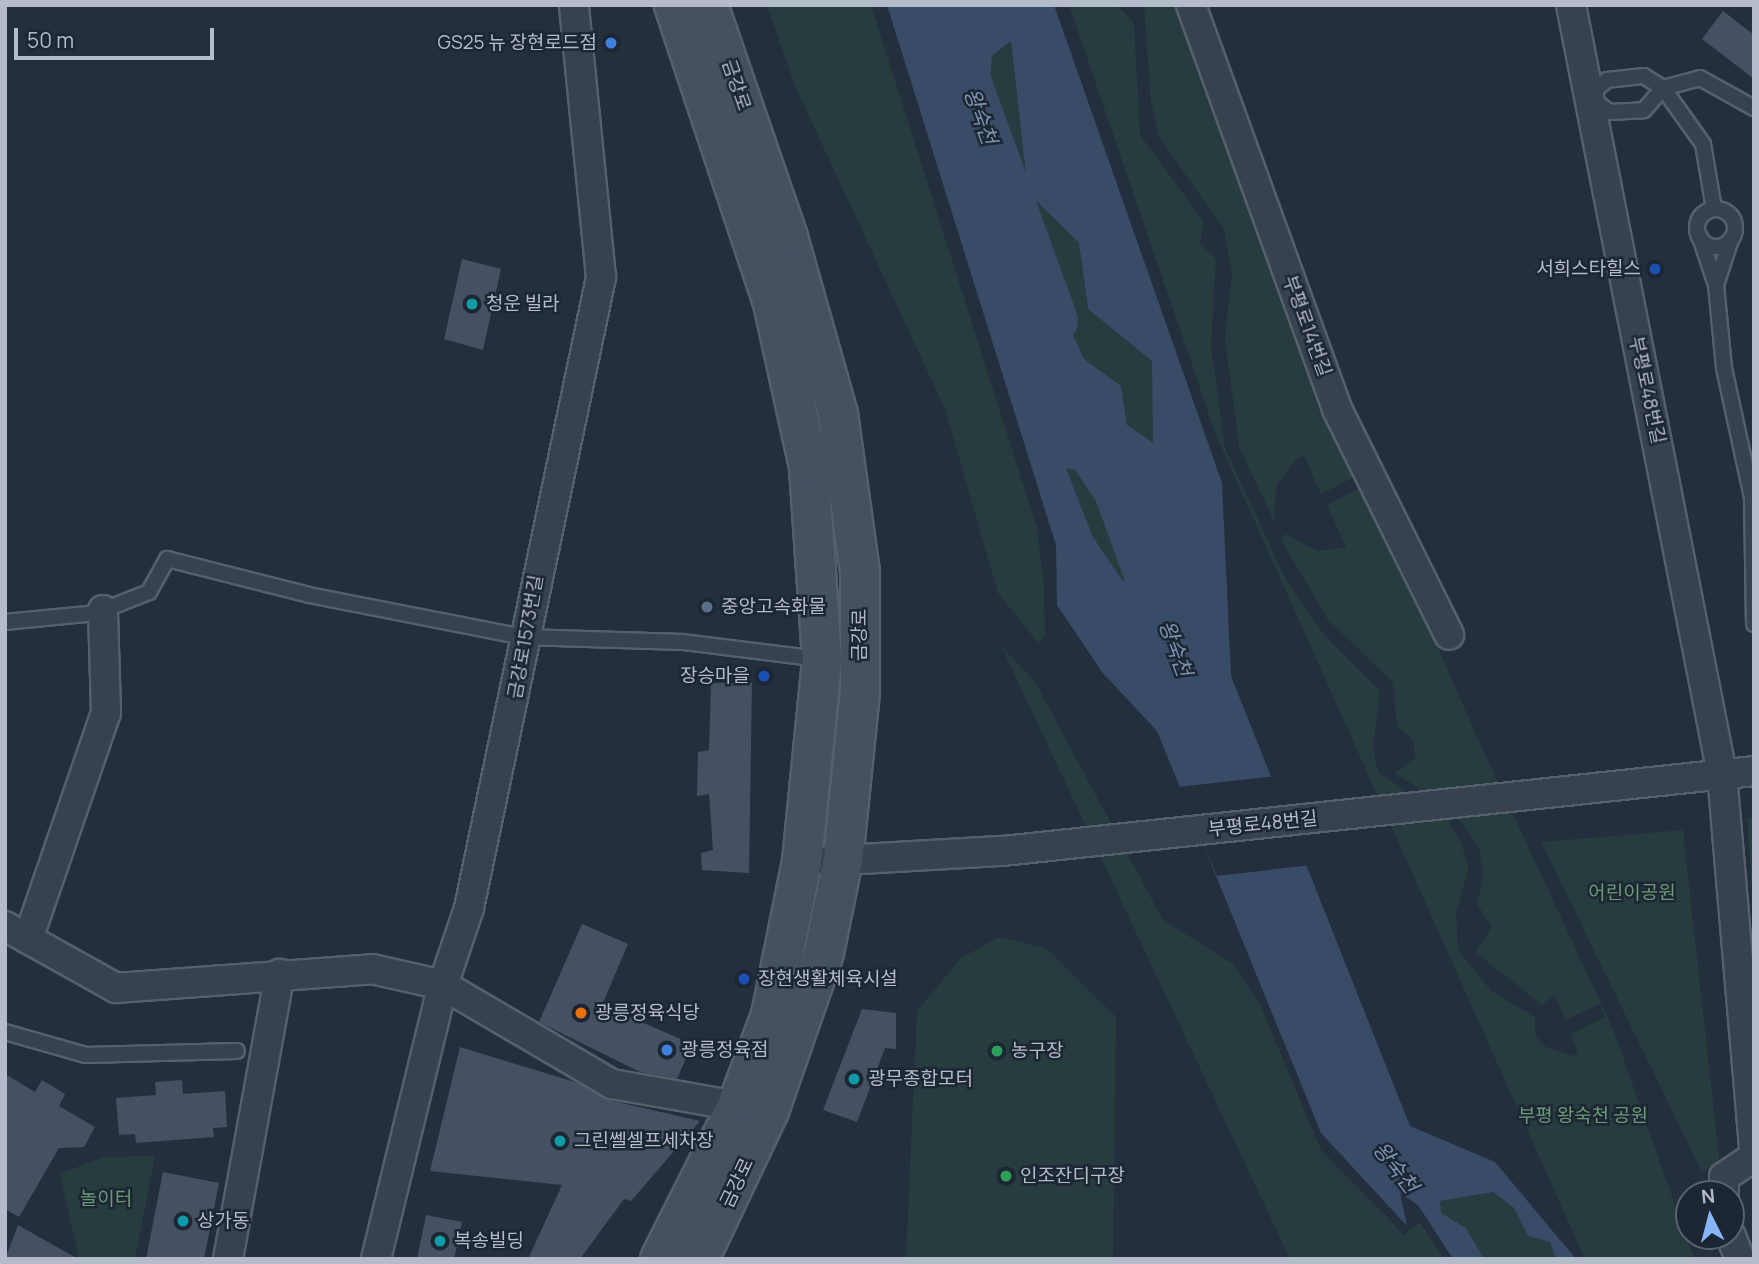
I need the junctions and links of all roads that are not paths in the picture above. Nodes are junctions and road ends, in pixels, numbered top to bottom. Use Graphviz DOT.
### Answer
graph roads {
  1 [pos="574,5"];
  2 [pos="674,5"];
  3 [pos="708,5"];
  4 [pos="1191,5"];
  5 [pos="1571,5"];
  6 [pos="1663,88"];
  7 [pos="1588,96"];
  8 [pos="1754,108"];
  9 [pos="1714,209"];
  10 [pos="1700,237"];
  11 [pos="1731,239"];
  12 [pos="1716,285"];
  13 [pos="1737,423"];
  14 [pos="1754,440"];
  15 [pos="103,610"];
  16 [pos="5,622"];
  17 [pos="1754,624"];
  18 [pos="1449,635"];
  19 [pos="523,637"];
  20 [pos="822,659"];
  21 [pos="1754,771"];
  22 [pos="1722,774"];
  23 [pos="843,860"];
  24 [pos="803,861"];
  25 [pos="17,932"];
  26 [pos="280,974"];
  27 [pos="443,985"];
  28 [pos="5,1032"];
  29 [pos="237,1051"];
  30 [pos="737,1106"];
  31 [pos="1754,1149"];
  32 [pos="1754,1157"];
  33 [pos="1724,1180"];
  34 [pos="229,1259"];
  35 [pos="376,1259"];
  36 [pos="660,1259"];
  37 [pos="699,1259"];
  1 -- 19 [label="street, 금강로1573번길"];
  2 -- 20 [label="main road, 금강로"];
  3 -- 23 [label="main road, 금강로"];
  4 -- 18 [label="street, 부평로14번길"];
  5 -- 7 [label="street, 부평로48번길"];
  6 -- 7 [label="lane"];
  6 -- 7 [label="lane"];
  6 -- 8 [label="lane"];
  6 -- 9 [label="lane"];
  7 -- 22 [label="street, 부평로48번길"];
  9 -- 10 [label="lane"];
  9 -- 11 [label="lane"];
  10 -- 11 [label="lane"];
  10 -- 12 [label="lane"];
  11 -- 12 [label="lane"];
  12 -- 13 [label="lane"];
  13 -- 14 [label="lane"];
  13 -- 17 [label="lane"];
  15 -- 16 [label="lane"];
  15 -- 19 [label="lane"];
  15 -- 25 [label="street"];
  19 -- 20 [label="lane"];
  19 -- 27 [label="street, 금강로1573번길"];
  20 -- 24 [label="main road, 금강로"];
  21 -- 22 [label="street, 부평로48번길"];
  22 -- 23 [label="street, 부평로48번길"];
  22 -- 31 [label="street"];
  23 -- 24 [label="street, 부평로48번길"];
  23 -- 37 [label="main road, 금강로"];
  24 -- 30 [label="main road, 금강로"];
  25 -- 26 [label="street"];
  26 -- 27 [label="street"];
  26 -- 34 [label="street"];
  27 -- 30 [label="street"];
  27 -- 35 [label="street, 금강로1573번길"];
  28 -- 29 [label="lane"];
  30 -- 36 [label="main road, 금강로"];
  32 -- 33 [label="street"];
}
